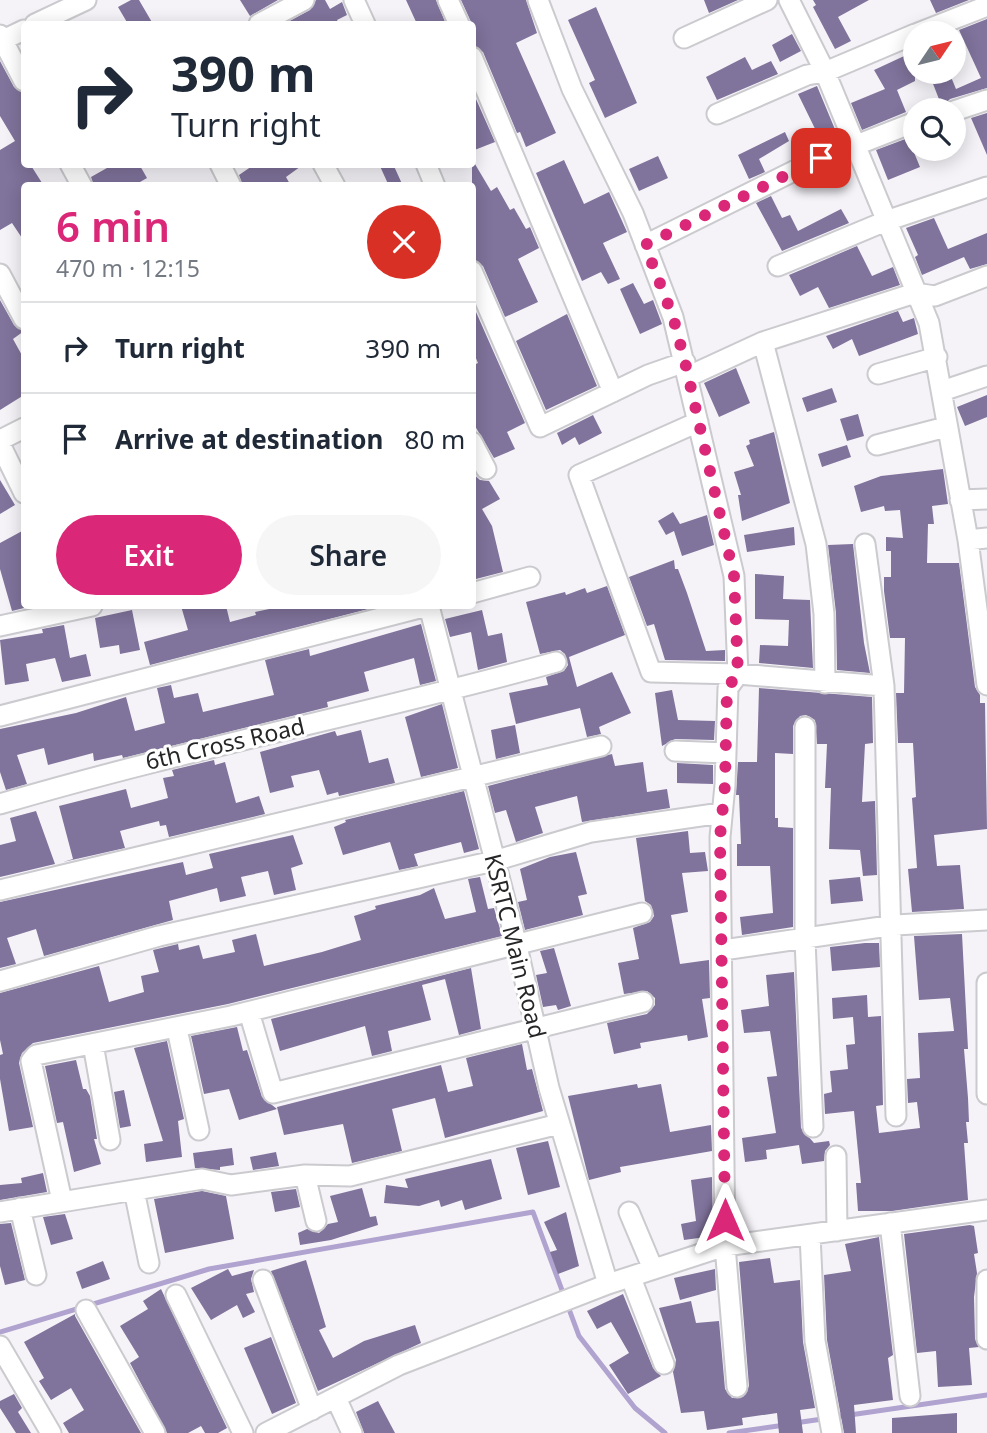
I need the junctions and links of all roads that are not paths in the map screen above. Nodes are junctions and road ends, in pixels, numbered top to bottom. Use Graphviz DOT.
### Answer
graph roads {
  1 [pos="86,0"];
  2 [pos="304,0"];
  3 [pos="354,0"];
  4 [pos="448,0"];
  5 [pos="538,0"];
  6 [pos="767,0"];
  7 [pos="789,0"];
  8 [pos="987,6"];
  9 [pos="41,21"];
  10 [pos="265,21"];
  11 [pos="364,21"];
  12 [pos="458,21"];
  13 [pos="950,21"];
  14 [pos="21,31"];
  15 [pos="1,38"];
  16 [pos="684,38"];
  17 [pos="903,40"];
  18 [pos="476,67"];
  19 [pos="825,72"];
  20 [pos="21,75"];
  21 [pos="987,100"];
  22 [pos="966,107"];
  23 [pos="717,114"];
  24 [pos="903,127"];
  25 [pos="856,145"];
  26 [pos="987,187"];
  27 [pos="886,221"];
  28 [pos="645,245"];
  29 [pos="778,266"];
  30 [pos="0,274"];
  31 [pos="987,276"];
  32 [pos="476,280"];
  33 [pos="915,293"];
  34 [pos="21,313"];
  35 [pos="763,342"];
  36 [pos="937,357"];
  37 [pos="686,370"];
  38 [pos="878,373"];
  39 [pos="987,376"];
  40 [pos="942,391"];
  41 [pos="613,392"];
  42 [pos="698,422"];
  43 [pos="946,427"];
  44 [pos="21,430"];
  45 [pos="0,442"];
  46 [pos="877,445"];
  47 [pos="476,450"];
  48 [pos="486,469"];
  49 [pos="21,487"];
  50 [pos="987,499"];
  51 [pos="960,500"];
  52 [pos="977,539"];
  53 [pos="865,544"];
  54 [pos="530,577"];
  55 [pos="476,592"];
  56 [pos="72,609"];
  57 [pos="416,609"];
  58 [pos="429,609"];
  59 [pos="983,625"];
  60 [pos="0,626"];
  61 [pos="556,662"];
  62 [pos="738,674"];
  63 [pos="825,683"];
  64 [pos="987,685"];
  65 [pos="884,686"];
  66 [pos="452,691"];
  67 [pos="0,716"];
  68 [pos="805,727"];
  69 [pos="601,746"];
  70 [pos="675,751"];
  71 [pos="726,753"];
  72 [pos="472,775"];
  73 [pos="0,804"];
  74 [pos="721,813"];
  75 [pos="494,861"];
  76 [pos="0,890"];
  77 [pos="642,913"];
  78 [pos="987,920"];
  79 [pos="889,926"];
  80 [pos="805,940"];
  81 [pos="517,946"];
  82 [pos="723,950"];
  83 [pos="0,981"];
  84 [pos="987,983"];
  85 [pos="643,1002"];
  86 [pos="249,1012"];
  87 [pos="177,1029"];
  88 [pos="536,1030"];
  89 [pos="93,1044"];
  90 [pos="987,1094"];
  91 [pos="896,1116"];
  92 [pos="559,1124"];
  93 [pos="813,1127"];
  94 [pos="199,1130"];
  95 [pos="110,1140"];
  96 [pos="836,1156"];
  97 [pos="305,1175"];
  98 [pos="134,1190"];
  99 [pos="62,1201"];
  100 [pos="20,1208"];
  101 [pos="987,1210"];
  102 [pos="0,1212"];
  103 [pos="629,1212"];
  104 [pos="316,1221"];
  105 [pos="890,1223"];
  106 [pos="837,1231"];
  107 [pos="810,1235"];
  108 [pos="725,1246"];
  109 [pos="149,1263"];
  110 [pos="653,1269"];
  111 [pos="36,1275"];
  112 [pos="631,1278"];
  113 [pos="263,1280"];
  114 [pos="987,1280"];
  115 [pos="608,1284"];
  116 [pos="176,1295"];
  117 [pos="86,1310"];
  118 [pos="987,1339"];
  119 [pos="0,1346"];
  120 [pos="664,1364"];
  121 [pos="737,1387"];
  122 [pos="910,1396"];
  123 [pos="336,1398"];
  124 [pos="312,1410"];
  125 [pos="830,1423"];
  126 [pos="51,1433"];
  127 [pos="155,1433"];
  128 [pos="243,1433"];
  129 [pos="266,1433"];
  130 [pos="352,1433"];
  1 -- 9 [label="street"];
  2 -- 10 [label="street"];
  3 -- 11 [label="street"];
  4 -- 12 [label="street"];
  5 -- 28 [label="street"];
  6 -- 16 [label="street"];
  7 -- 19 [label="street"];
  8 -- 13 [label="street"];
  14 -- 15 [label="street"];
  15 -- 20 [label="street"];
  17 -- 19 [label="street"];
  18 -- 41 [label="street"];
  19 -- 23 [label="street"];
  19 -- 25 [label="street"];
  21 -- 22 [label="street"];
  24 -- 25 [label="street"];
  25 -- 27 [label="street"];
  25 -- 28 [label="street"];
  26 -- 27 [label="street"];
  27 -- 29 [label="street"];
  27 -- 33 [label="street"];
  28 -- 37 [label="street"];
  30 -- 34 [label="street"];
  31 -- 33 [label="street"];
  32 -- 41 [label="street"];
  33 -- 35 [label="street"];
  33 -- 36 [label="street"];
  35 -- 37 [label="street"];
  35 -- 63 [label="street"];
  36 -- 38 [label="street"];
  36 -- 40 [label="street"];
  37 -- 41 [label="street"];
  37 -- 42 [label="street"];
  39 -- 40 [label="street"];
  40 -- 43 [label="street"];
  42 -- 62 [label="street"];
  42 -- 62 [label="street"];
  43 -- 46 [label="street"];
  43 -- 51 [label="street"];
  44 -- 45 [label="street"];
  45 -- 49 [label="street"];
  47 -- 48 [label="street"];
  50 -- 51 [label="street"];
  51 -- 52 [label="street"];
  52 -- 59 [label="street"];
  53 -- 65 [label="street"];
  54 -- 55 [label="street"];
  56 -- 60 [label="street"];
  57 -- 67 [label="street"];
  58 -- 66 [label="street, KSRTC Main Road"];
  59 -- 64 [label="street"];
  61 -- 66 [label="street, 6th Cross Road"];
  62 -- 63 [label="street"];
  62 -- 71 [label="street"];
  63 -- 65 [label="street"];
  65 -- 79 [label="street"];
  66 -- 72 [label="street, KSRTC Main Road"];
  66 -- 73 [label="street, 6th Cross Road"];
  68 -- 80 [label="street"];
  69 -- 72 [label="street"];
  70 -- 71 [label="street"];
  71 -- 74 [label="street"];
  72 -- 75 [label="street, KSRTC Main Road"];
  72 -- 76 [label="street"];
  74 -- 75 [label="street"];
  74 -- 82 [label="street"];
  75 -- 81 [label="street, KSRTC Main Road"];
  75 -- 83 [label="street"];
  77 -- 81 [label="street"];
  78 -- 79 [label="street"];
  79 -- 80 [label="street"];
  79 -- 91 [label="street"];
  80 -- 82 [label="street"];
  80 -- 93 [label="street"];
  81 -- 86 [label="street"];
  81 -- 88 [label="street, KSRTC Main Road"];
  82 -- 108 [label="street"];
  84 -- 90 [label="street"];
  85 -- 88 [label="street"];
  86 -- 87 [label="street"];
  86 -- 88 [label="street"];
  87 -- 89 [label="street"];
  87 -- 94 [label="street"];
  88 -- 92 [label="street, KSRTC Main Road"];
  89 -- 95 [label="street"];
  89 -- 99 [label="street"];
  92 -- 97 [label="street"];
  92 -- 115 [label="street, KSRTC Main Road"];
  96 -- 106 [label="street"];
  97 -- 98 [label="street"];
  97 -- 104 [label="street"];
  98 -- 99 [label="street"];
  98 -- 109 [label="street"];
  99 -- 100 [label="street"];
  100 -- 102 [label="street"];
  100 -- 111 [label="street"];
  101 -- 105 [label="street"];
  103 -- 110 [label="street"];
  105 -- 106 [label="street"];
  105 -- 122 [label="street"];
  106 -- 107 [label="street"];
  107 -- 108 [label="street"];
  107 -- 125 [label="street"];
  108 -- 110 [label="street"];
  108 -- 121 [label="street"];
  110 -- 112 [label="street"];
  112 -- 115 [label="street"];
  112 -- 120 [label="street"];
  113 -- 124 [label="street"];
  114 -- 118 [label="street"];
  115 -- 123 [label="street"];
  116 -- 128 [label="street"];
  117 -- 127 [label="street"];
  119 -- 126 [label="street"];
  123 -- 124 [label="street"];
  123 -- 130 [label="street"];
  124 -- 129 [label="street"];
}
